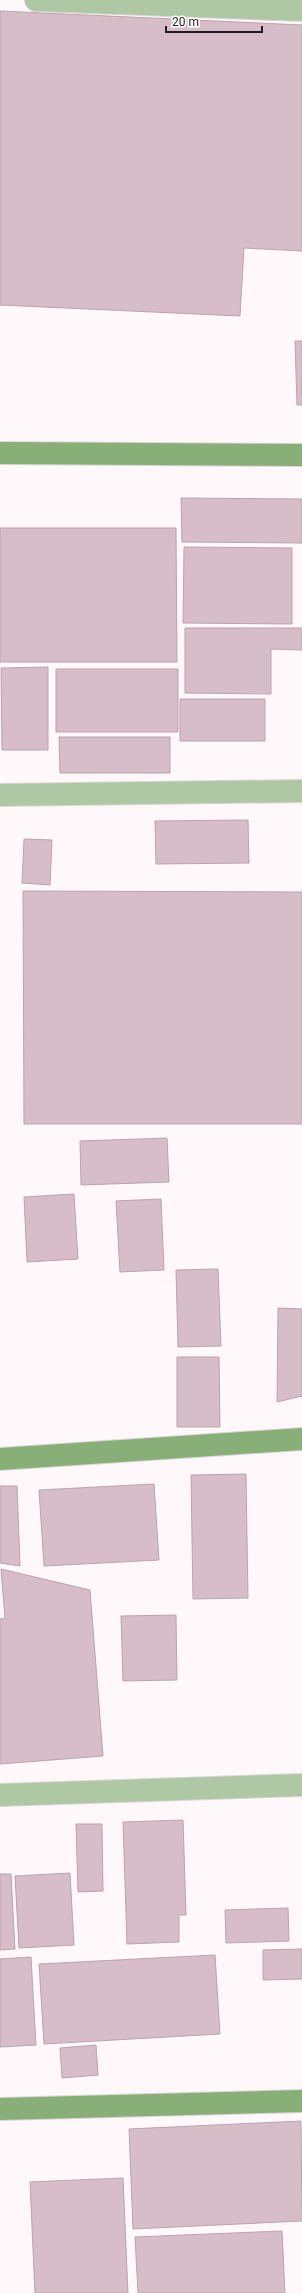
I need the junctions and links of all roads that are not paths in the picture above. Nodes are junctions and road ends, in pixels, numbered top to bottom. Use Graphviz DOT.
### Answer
graph roads {
  1 [pos="36,0"];
  2 [pos="302,10"];
  3 [pos="0,453"];
  4 [pos="302,455"];
  5 [pos="302,791"];
  6 [pos="0,795"];
  7 [pos="302,1439"];
  8 [pos="0,1459"];
  9 [pos="302,1785"];
  10 [pos="0,1795"];
  11 [pos="302,2101"];
  12 [pos="0,2109"];
  1 -- 2 [label="street"];
  3 -- 4 [label="street"];
  5 -- 6 [label="street"];
  7 -- 8 [label="street"];
  9 -- 10 [label="street"];
  11 -- 12 [label="street"];
}
